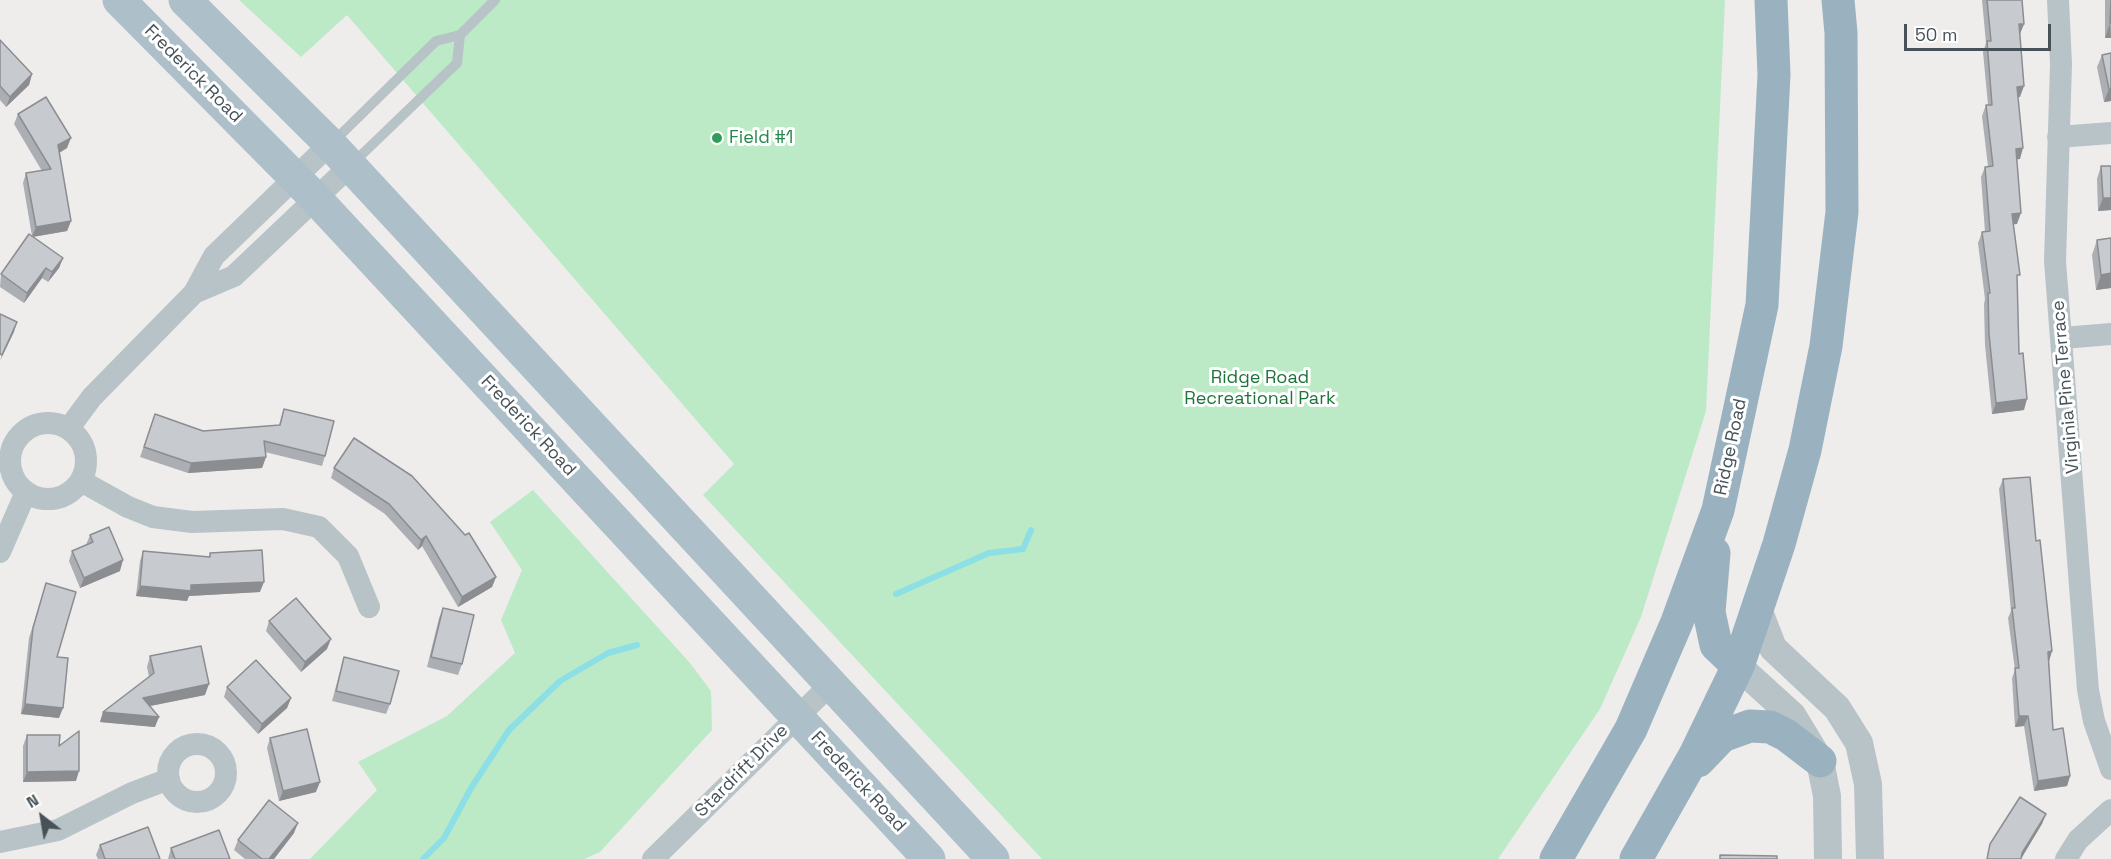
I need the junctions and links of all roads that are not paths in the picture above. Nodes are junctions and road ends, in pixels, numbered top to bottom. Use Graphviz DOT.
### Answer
graph roads {
  1 [pos="119,0"];
  2 [pos="185,0"];
  3 [pos="495,0"];
  4 [pos="1771,0"];
  5 [pos="1838,0"];
  6 [pos="2058,0"];
  7 [pos="460,35"];
  8 [pos="2111,134"];
  9 [pos="2058,137"];
  10 [pos="340,155"];
  11 [pos="305,188"];
  12 [pos="2111,334"];
  13 [pos="2063,338"];
  14 [pos="69,428"];
  15 [pos="7,437"];
  16 [pos="81,481"];
  17 [pos="26,492"];
  18 [pos="1718,510"];
  19 [pos="0,552"];
  20 [pos="369,607"];
  21 [pos="1758,609"];
  22 [pos="1738,666"];
  23 [pos="831,684"];
  24 [pos="797,716"];
  25 [pos="1820,761"];
  26 [pos="2111,769"];
  27 [pos="1682,777"];
  28 [pos="169,779"];
  29 [pos="2111,810"];
  30 [pos="0,842"];
  31 [pos="653,859"];
  32 [pos="930,859"];
  33 [pos="993,859"];
  34 [pos="1556,859"];
  35 [pos="1636,859"];
  36 [pos="1828,859"];
  37 [pos="1870,859"];
  38 [pos="2066,859"];
  1 -- 11 [label="main road, Frederick Road"];
  2 -- 10 [label="main road"];
  3 -- 7 [label="lane"];
  4 -- 18 [label="highway, Ridge Road"];
  5 -- 21 [label="highway"];
  6 -- 9 [label="street, Virginia Pine Terrace"];
  7 -- 10 [label="lane"];
  7 -- 10 [label="lane"];
  8 -- 9 [label="street"];
  9 -- 13 [label="street, Virginia Pine Terrace"];
  10 -- 11 [label="street"];
  10 -- 23 [label="main road"];
  11 -- 14 [label="street"];
  11 -- 24 [label="main road, Frederick Road"];
  12 -- 13 [label="street"];
  13 -- 26 [label="street, Virginia Pine Terrace"];
  14 -- 15 [label="street"];
  14 -- 16 [label="street"];
  15 -- 17 [label="street"];
  16 -- 17 [label="street"];
  16 -- 20 [label="street"];
  17 -- 19 [label="street"];
  18 -- 22 [label="highway"];
  18 -- 34 [label="highway, Ridge Road"];
  21 -- 22 [label="highway"];
  21 -- 37 [label="street"];
  22 -- 25 [label="street"];
  22 -- 27 [label="highway"];
  23 -- 24 [label="street, Stardrift Drive"];
  23 -- 33 [label="main road"];
  24 -- 31 [label="street, Stardrift Drive"];
  24 -- 32 [label="main road, Frederick Road"];
  25 -- 27 [label="highway"];
  25 -- 36 [label="street"];
  27 -- 35 [label="highway"];
  28 -- 30 [label="street"];
  29 -- 38 [label="street"];
}
